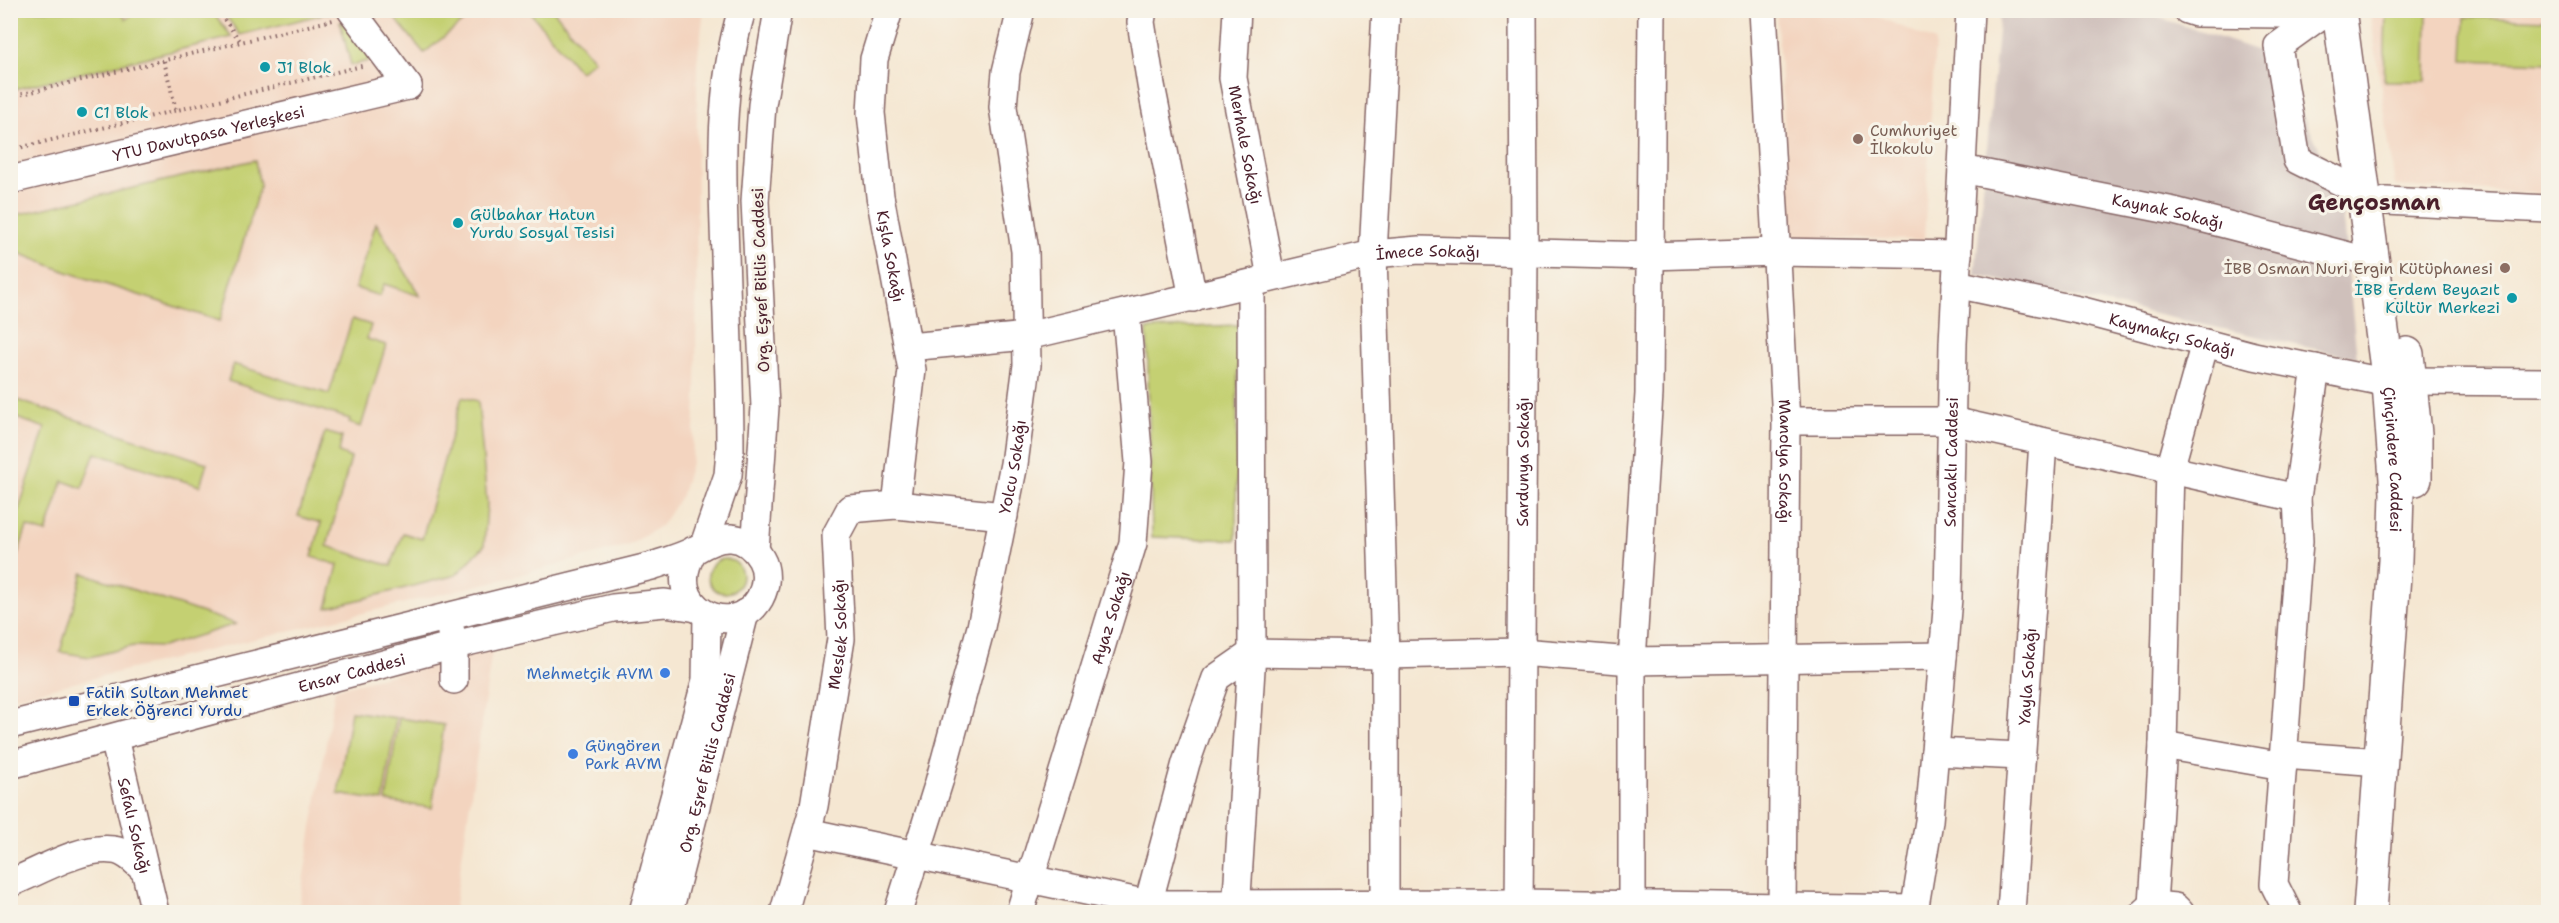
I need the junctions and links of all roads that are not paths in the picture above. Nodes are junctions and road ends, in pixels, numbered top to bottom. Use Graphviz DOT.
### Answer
graph roads {
  1 [pos="372,10"];
  2 [pos="742,10"];
  3 [pos="778,10"];
  4 [pos="889,10"];
  5 [pos="1021,10"];
  6 [pos="1143,10"];
  7 [pos="1237,10"];
  8 [pos="1386,10"];
  9 [pos="1523,10"];
  10 [pos="1652,10"];
  11 [pos="1763,10"];
  12 [pos="1970,10"];
  13 [pos="2187,10"];
  14 [pos="2292,10"];
  15 [pos="2328,10"];
  16 [pos="2339,10"];
  17 [pos="2361,10"];
  18 [pos="346,14"];
  19 [pos="408,73"];
  20 [pos="1962,169"];
  21 [pos="10,180"];
  22 [pos="2375,197"];
  23 [pos="2548,209"];
  24 [pos="1776,252"];
  25 [pos="1373,254"];
  26 [pos="1524,255"];
  27 [pos="1958,255"];
  28 [pos="1650,256"];
  29 [pos="2372,262"];
  30 [pos="1261,281"];
  31 [pos="1956,284"];
  32 [pos="1193,298"];
  33 [pos="1126,314"];
  34 [pos="1027,336"];
  35 [pos="2205,343"];
  36 [pos="908,347"];
  37 [pos="2316,368"];
  38 [pos="2400,382"];
  39 [pos="2548,382"];
  40 [pos="1786,421"];
  41 [pos="1952,421"];
  42 [pos="2043,442"];
  43 [pos="2170,469"];
  44 [pos="2297,498"];
  45 [pos="896,505"];
  46 [pos="1004,516"];
  47 [pos="700,546"];
  48 [pos="755,550"];
  49 [pos="702,611"];
  50 [pos="746,613"];
  51 [pos="447,615"];
  52 [pos="454,645"];
  53 [pos="1521,652"];
  54 [pos="1252,653"];
  55 [pos="1385,655"];
  56 [pos="1943,656"];
  57 [pos="1784,657"];
  58 [pos="1632,662"];
  59 [pos="454,680"];
  60 [pos="10,725"];
  61 [pos="114,738"];
  62 [pos="2163,745"];
  63 [pos="1935,752"];
  64 [pos="2021,756"];
  65 [pos="2283,761"];
  66 [pos="2381,762"];
  67 [pos="10,765"];
  68 [pos="807,832"];
  69 [pos="915,856"];
  70 [pos="144,870"];
  71 [pos="1031,878"];
  72 [pos="10,883"];
  73 [pos="1148,904"];
  74 [pos="1236,908"];
  75 [pos="1385,908"];
  76 [pos="1519,908"];
  77 [pos="1632,909"];
  78 [pos="2149,909"];
  79 [pos="1782,910"];
  80 [pos="1915,911"];
  81 [pos="155,912"];
  82 [pos="643,912"];
  83 [pos="669,912"];
  84 [pos="784,912"];
  85 [pos="898,912"];
  86 [pos="1020,912"];
  87 [pos="2011,912"];
  88 [pos="2180,912"];
  89 [pos="2289,912"];
  90 [pos="2370,912"];
  91 [pos="2393,912"];
  1 -- 19 [label="street"];
  2 -- 47 [label="street, Org. Eşref Bitlis Caddesi"];
  3 -- 48 [label="street, Org. Eşref Bitlis Caddesi"];
  4 -- 36 [label="street, Kışla Sokağı"];
  5 -- 34 [label="street, Yolcu Sokağı"];
  6 -- 32 [label="street"];
  7 -- 30 [label="street, Merhale Sokağı"];
  8 -- 25 [label="street"];
  9 -- 26 [label="street, Sardunya Sokağı"];
  10 -- 28 [label="street"];
  11 -- 24 [label="street, Manolya Sokağı"];
  12 -- 20 [label="street, Sancaklı Caddesi"];
  13 -- 14 [label="street"];
  15 -- 22 [label="street"];
  16 -- 22 [label="main road, Çinçindere Caddesi"];
  17 -- 22 [label="main road, Çinçindere Caddesi"];
  18 -- 19 [label="street"];
  19 -- 21 [label="street, YTU Davutpasa Yerleşkesi"];
  20 -- 27 [label="street, Sancaklı Caddesi"];
  20 -- 29 [label="street, Kaynak Sokağı"];
  22 -- 23 [label="street"];
  22 -- 29 [label="main road, Çinçindere Caddesi"];
  22 -- 38 [label="main road, Çinçindere Caddesi"];
  24 -- 27 [label="street, İmece Sokağı"];
  24 -- 28 [label="street, İmece Sokağı"];
  24 -- 40 [label="street, Manolya Sokağı"];
  25 -- 26 [label="street, İmece Sokağı"];
  25 -- 30 [label="street, İmece Sokağı"];
  25 -- 55 [label="street"];
  26 -- 28 [label="street, İmece Sokağı"];
  26 -- 53 [label="street, Sardunya Sokağı"];
  27 -- 31 [label="street, Sancaklı Caddesi"];
  28 -- 58 [label="street"];
  29 -- 38 [label="main road, Çinçindere Caddesi"];
  30 -- 32 [label="street, İmece Sokağı"];
  30 -- 54 [label="street, Merhale Sokağı"];
  31 -- 35 [label="street, Kaymakçı Sokağı"];
  31 -- 41 [label="street, Sancaklı Caddesi"];
  32 -- 33 [label="street, İmece Sokağı"];
  33 -- 34 [label="street, İmece Sokağı"];
  33 -- 71 [label="street, Ayaz Sokağı"];
  34 -- 36 [label="street, İmece Sokağı"];
  34 -- 46 [label="street, Yolcu Sokağı"];
  35 -- 37 [label="street, Kaymakçı Sokağı"];
  35 -- 43 [label="street"];
  36 -- 45 [label="street, Kışla Sokağı"];
  37 -- 38 [label="street, Kaymakçı Sokağı"];
  37 -- 44 [label="street"];
  38 -- 39 [label="street, Kaymakçı Sokağı"];
  38 -- 66 [label="main road, Çinçindere Caddesi"];
  38 -- 91 [label="main road, Çinçindere Caddesi"];
  40 -- 41 [label="street"];
  40 -- 57 [label="street, Manolya Sokağı"];
  41 -- 42 [label="street"];
  41 -- 56 [label="street, Sancaklı Caddesi"];
  42 -- 43 [label="street"];
  42 -- 64 [label="street, Yayla Sokağı"];
  43 -- 44 [label="street"];
  43 -- 62 [label="street"];
  44 -- 65 [label="street"];
  45 -- 46 [label="street, Meslek Sokağı"];
  45 -- 68 [label="street, Meslek Sokağı"];
  46 -- 69 [label="street, Yolcu Sokağı"];
  47 -- 48 [label="street"];
  47 -- 49 [label="street, Org. Eşref Bitlis Caddesi"];
  47 -- 51 [label="street, Ensar Caddesi"];
  48 -- 50 [label="street, Org. Eşref Bitlis Caddesi"];
  49 -- 50 [label="street"];
  49 -- 52 [label="street, Ensar Caddesi"];
  49 -- 82 [label="street, Org. Eşref Bitlis Caddesi"];
  50 -- 83 [label="street, Org. Eşref Bitlis Caddesi"];
  51 -- 52 [label="street"];
  51 -- 60 [label="street, Ensar Caddesi"];
  52 -- 59 [label="street"];
  52 -- 61 [label="street, Ensar Caddesi"];
  53 -- 55 [label="street"];
  53 -- 58 [label="street"];
  53 -- 76 [label="street, Sardunya Sokağı"];
  54 -- 55 [label="street"];
  54 -- 73 [label="street"];
  54 -- 74 [label="street, Merhale Sokağı"];
  55 -- 75 [label="street"];
  56 -- 57 [label="street"];
  56 -- 63 [label="street, Sancaklı Caddesi"];
  57 -- 58 [label="street"];
  57 -- 79 [label="street, Manolya Sokağı"];
  58 -- 77 [label="street"];
  61 -- 67 [label="street, Ensar Caddesi"];
  61 -- 70 [label="street, Sefalı Sokağı"];
  62 -- 65 [label="street"];
  62 -- 78 [label="street"];
  63 -- 64 [label="street"];
  63 -- 80 [label="street, Sancaklı Caddesi"];
  64 -- 87 [label="street, Yayla Sokağı"];
  65 -- 66 [label="street"];
  65 -- 89 [label="street"];
  66 -- 90 [label="main road, Çinçindere Caddesi"];
  68 -- 69 [label="street"];
  68 -- 84 [label="street, Meslek Sokağı"];
  69 -- 71 [label="street"];
  69 -- 85 [label="street, Yolcu Sokağı"];
  70 -- 72 [label="street"];
  70 -- 81 [label="street, Sefalı Sokağı"];
  71 -- 73 [label="street"];
  71 -- 86 [label="street, Ayaz Sokağı"];
  73 -- 74 [label="street"];
  74 -- 75 [label="street"];
  75 -- 76 [label="street"];
  76 -- 77 [label="street"];
  77 -- 79 [label="street"];
  78 -- 88 [label="street"];
  79 -- 80 [label="street"];
}
